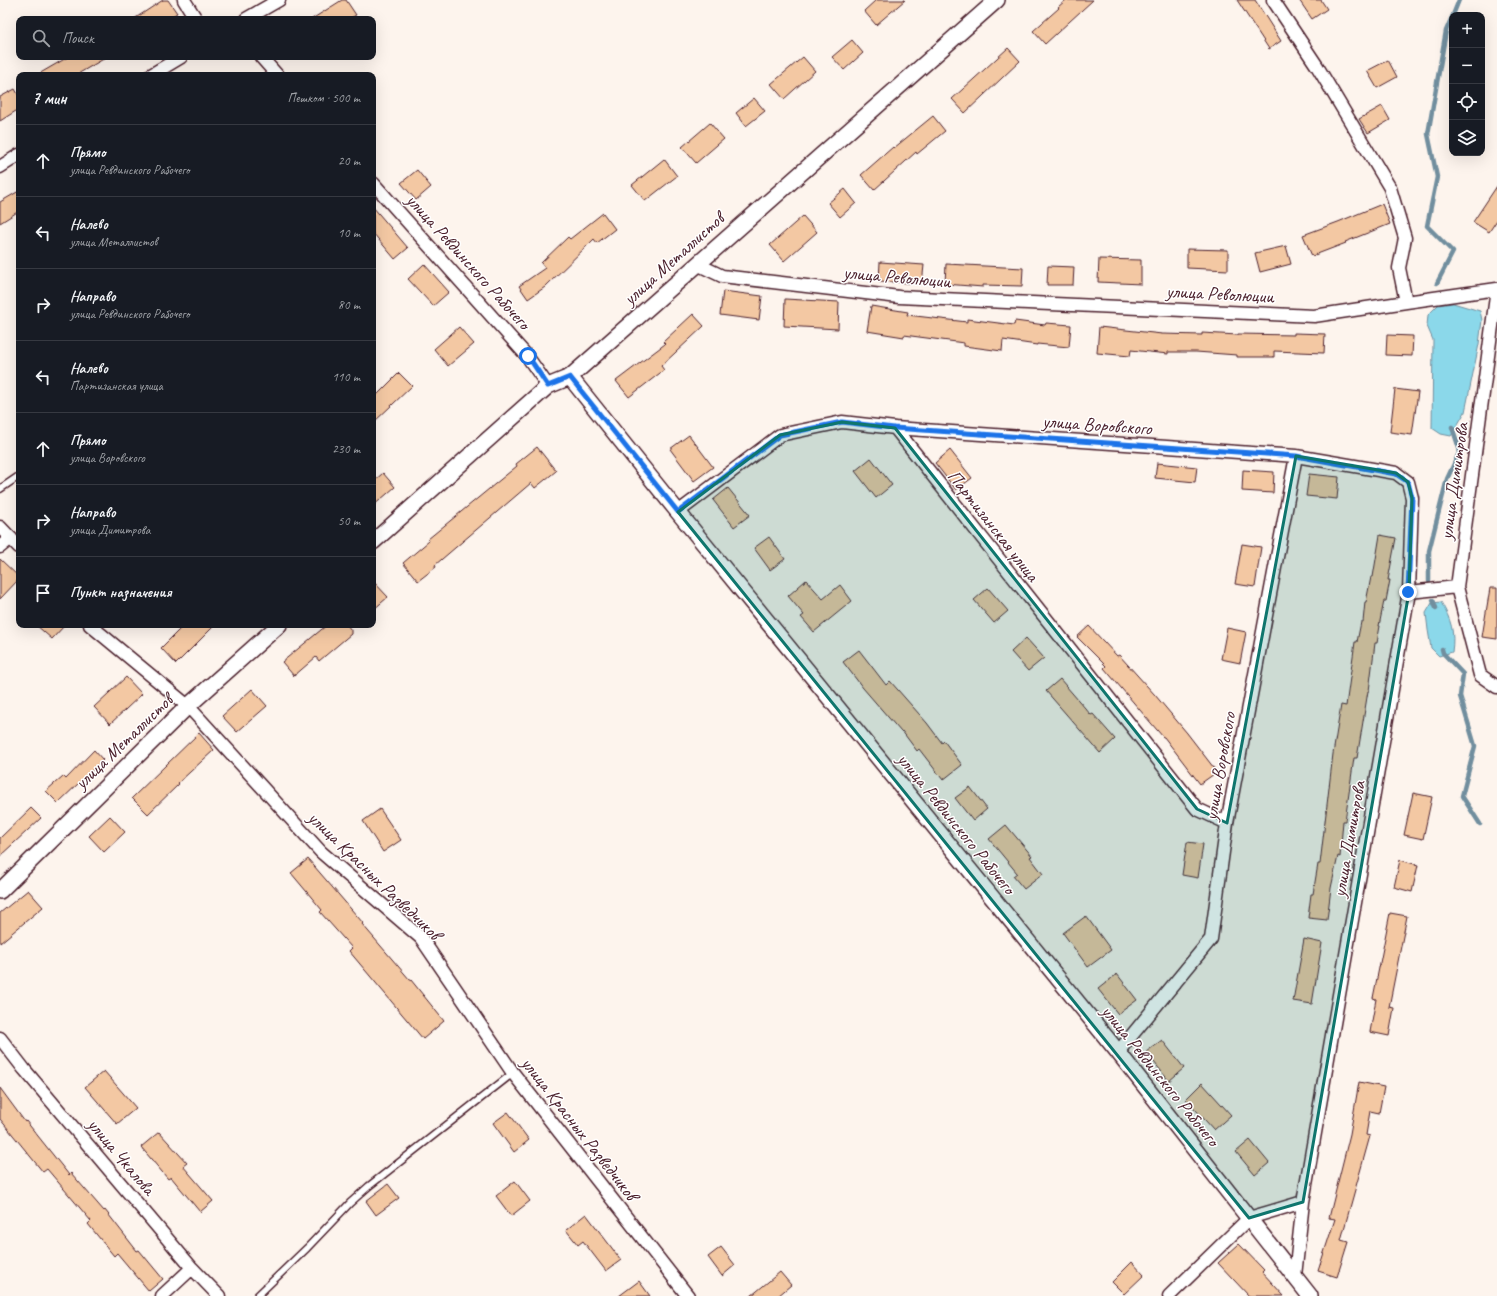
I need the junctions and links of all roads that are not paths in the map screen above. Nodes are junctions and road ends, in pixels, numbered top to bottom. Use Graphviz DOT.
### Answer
graph roads {
  1 [pos="184,0"];
  2 [pos="279,0"];
  3 [pos="995,0"];
  4 [pos="1273,0"];
  5 [pos="194,16"];
  6 [pos="251,16"];
  7 [pos="176,60"];
  8 [pos="264,60"];
  9 [pos="156,72"];
  10 [pos="274,72"];
  11 [pos="16,157"];
  12 [pos="0,167"];
  13 [pos="376,186"];
  14 [pos="697,264"];
  15 [pos="1497,289"];
  16 [pos="1406,302"];
  17 [pos="570,377"];
  18 [pos="548,386"];
  19 [pos="894,428"];
  20 [pos="1296,456"];
  21 [pos="16,478"];
  22 [pos="1408,482"];
  23 [pos="0,489"];
  24 [pos="678,512"];
  25 [pos="0,527"];
  26 [pos="10,538"];
  27 [pos="376,539"];
  28 [pos="16,544"];
  29 [pos="0,547"];
  30 [pos="1457,587"];
  31 [pos="1408,592"];
  32 [pos="94,628"];
  33 [pos="276,628"];
  34 [pos="1497,687"];
  35 [pos="188,706"];
  36 [pos="1227,823"];
  37 [pos="0,891"];
  38 [pos="0,1038"];
  39 [pos="1118,1052"];
  40 [pos="513,1073"];
  41 [pos="1303,1202"];
  42 [pos="1249,1218"];
  43 [pos="192,1268"];
  44 [pos="1295,1276"];
  45 [pos="162,1296"];
  46 [pos="219,1296"];
  47 [pos="257,1296"];
  48 [pos="688,1296"];
  49 [pos="1169,1296"];
  50 [pos="1310,1296"];
  1 -- 5 [label="street"];
  2 -- 6 [label="street"];
  3 -- 14 [label="street, улица Металлистов"];
  4 -- 16 [label="street"];
  7 -- 9 [label="street"];
  8 -- 10 [label="street"];
  11 -- 12 [label="street"];
  13 -- 18 [label="street, улица Ревдинского Рабочего"];
  14 -- 16 [label="street, улица Революции"];
  14 -- 17 [label="street, улица Металлистов"];
  15 -- 16 [label="street, улица Революции"];
  15 -- 30 [label="street, улица Димитрова"];
  17 -- 18 [label="street, улица Металлистов"];
  17 -- 24 [label="street, улица Ревдинского Рабочего"];
  18 -- 27 [label="street, улица Металлистов"];
  19 -- 20 [label="street, улица Воровского"];
  19 -- 24 [label="street"];
  19 -- 36 [label="street, Партизанская улица"];
  20 -- 22 [label="street, улица Воровского"];
  20 -- 36 [label="street, улица Воровского"];
  21 -- 23 [label="lane"];
  22 -- 31 [label="street, улица Димитрова"];
  24 -- 39 [label="street, улица Ревдинского Рабочего"];
  25 -- 26 [label="street"];
  26 -- 28 [label="street"];
  26 -- 29 [label="street"];
  30 -- 31 [label="street"];
  30 -- 34 [label="street, улица Димитрова"];
  31 -- 41 [label="street, улица Димитрова"];
  32 -- 35 [label="street, улица Красных Разведчиков"];
  33 -- 35 [label="street, улица Металлистов"];
  35 -- 37 [label="street, улица Металлистов"];
  35 -- 40 [label="street, улица Красных Разведчиков"];
  36 -- 39 [label="street, улица Воровского"];
  38 -- 43 [label="street, улица Чкалова"];
  39 -- 42 [label="street, улица Ревдинского Рабочего"];
  40 -- 47 [label="lane"];
  40 -- 48 [label="street, улица Красных Разведчиков"];
  41 -- 42 [label="street"];
  41 -- 44 [label="street, улица Димитрова"];
  42 -- 44 [label="street, улица Ревдинского Рабочего"];
  42 -- 49 [label="street"];
  43 -- 45 [label="street"];
  43 -- 46 [label="street, улица Чкалова"];
  44 -- 50 [label="street, улица Ревдинского Рабочего"];
}
